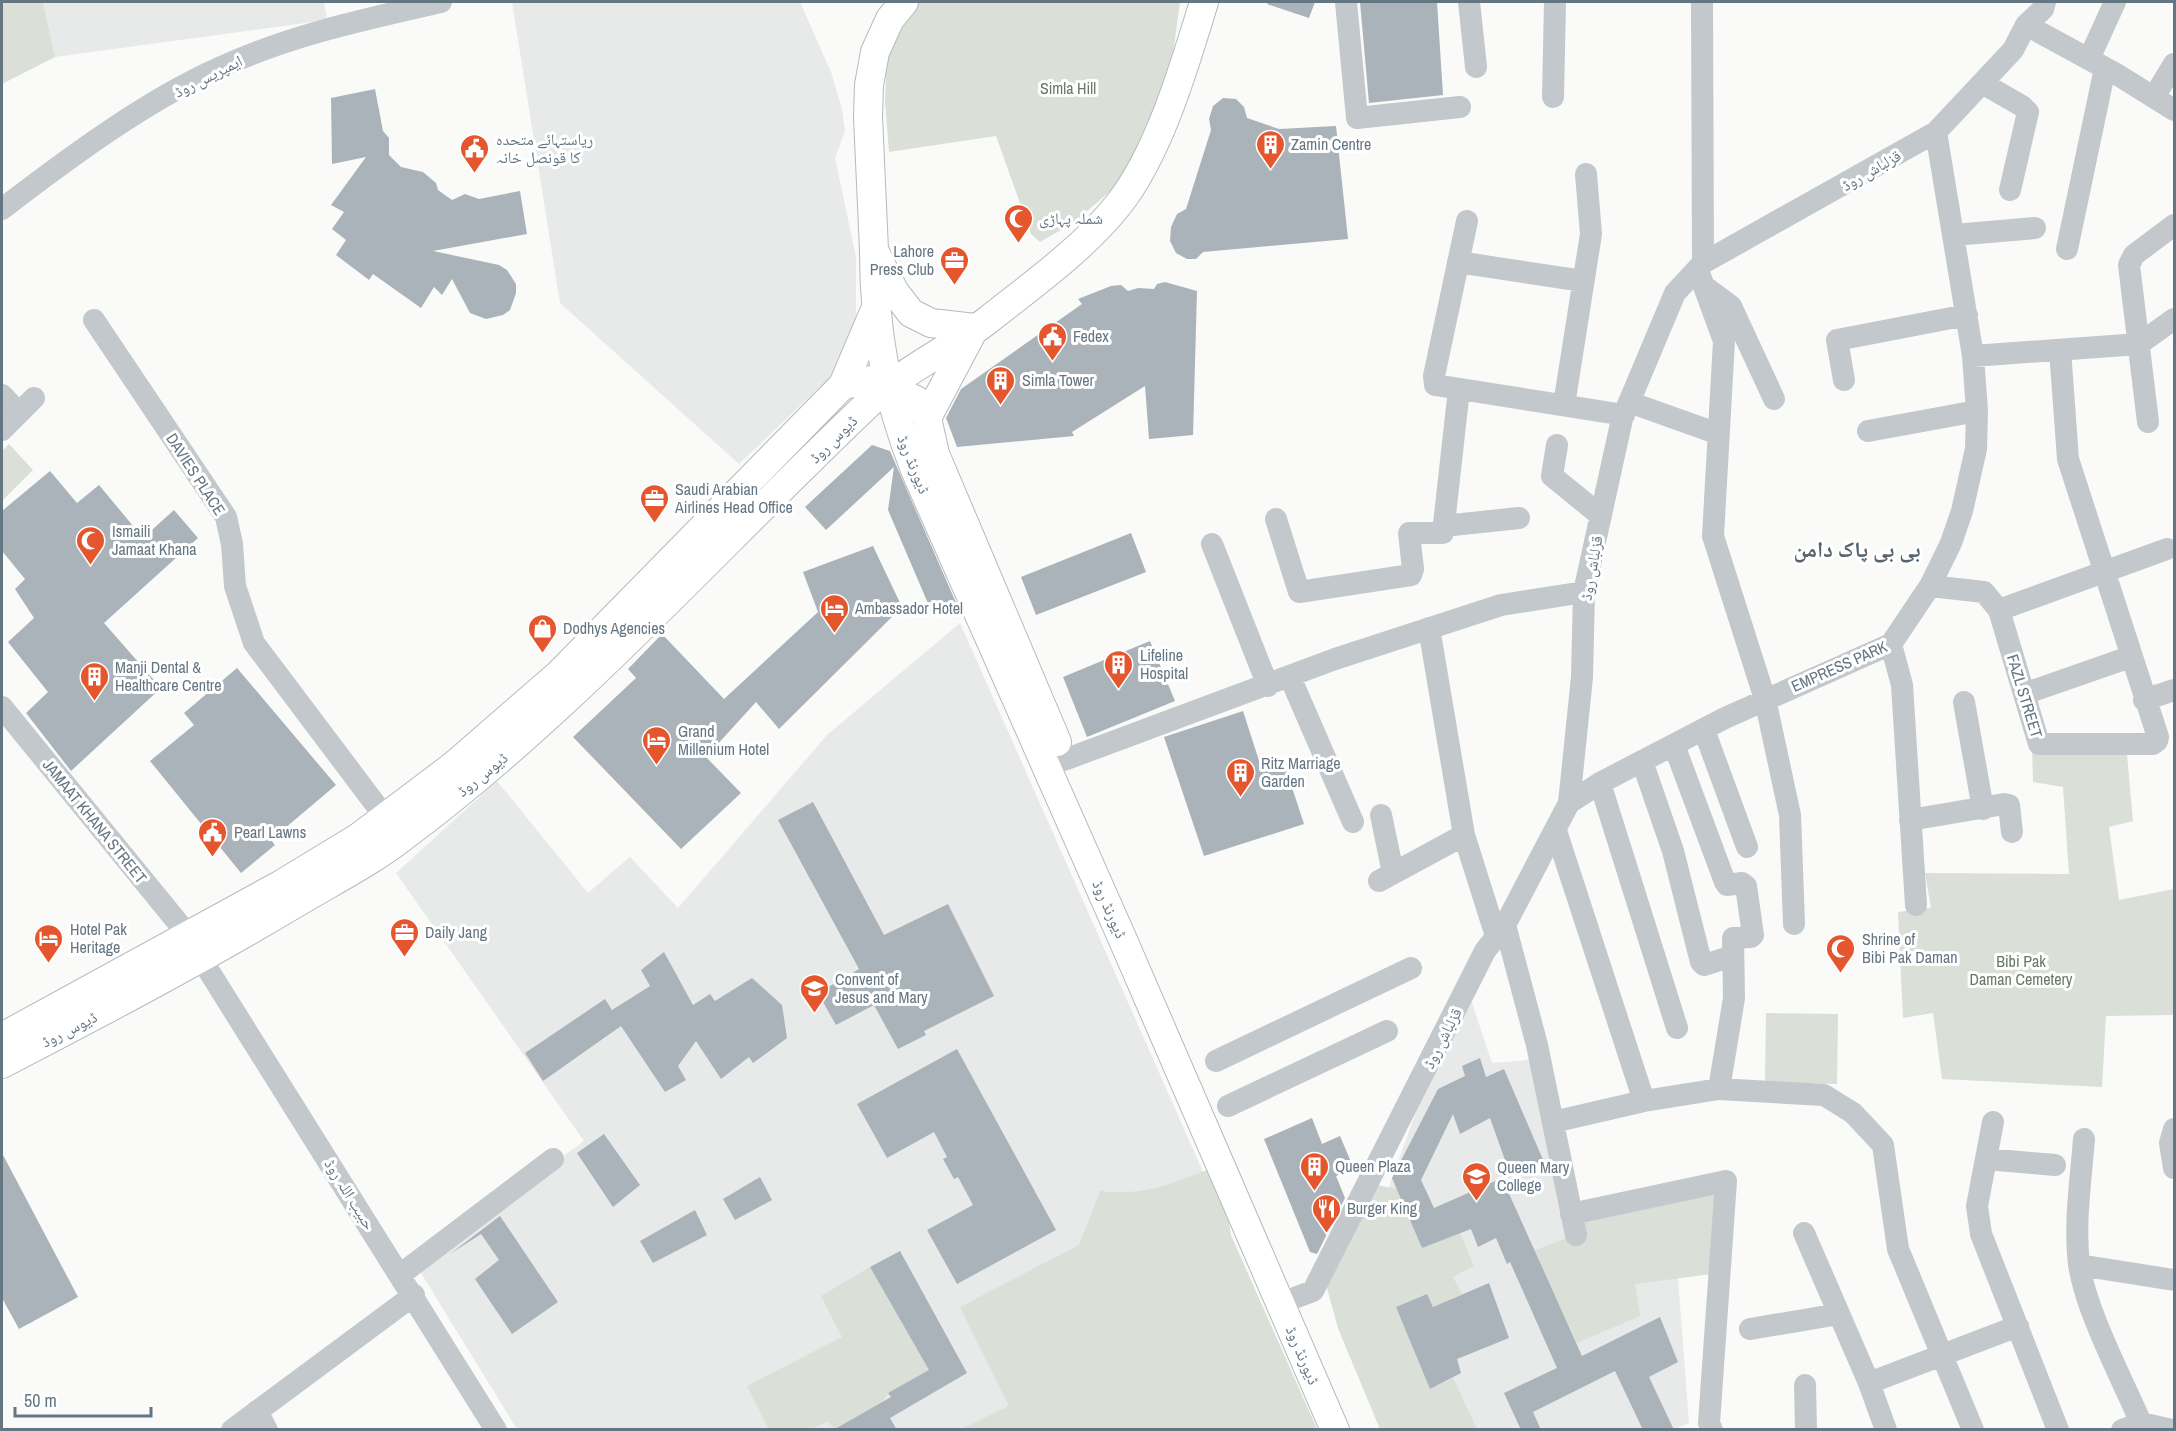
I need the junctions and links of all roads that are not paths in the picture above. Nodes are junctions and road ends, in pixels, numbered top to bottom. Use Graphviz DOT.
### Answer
graph roads {
  1 [pos="441,2"];
  2 [pos="904,2"];
  3 [pos="1204,2"];
  4 [pos="1346,2"];
  5 [pos="1469,2"];
  6 [pos="1555,2"];
  7 [pos="1702,2"];
  8 [pos="2046,2"];
  9 [pos="2115,2"];
  10 [pos="2026,26"];
  11 [pos="2097,64"];
  12 [pos="2175,64"];
  13 [pos="1476,68"];
  14 [pos="1982,83"];
  15 [pos="1553,97"];
  16 [pos="2154,97"];
  17 [pos="1460,107"];
  18 [pos="2175,110"];
  19 [pos="1936,132"];
  20 [pos="1586,174"];
  21 [pos="2010,190"];
  22 [pos="2,209"];
  23 [pos="1467,221"];
  24 [pos="2175,225"];
  25 [pos="2035,228"];
  26 [pos="1954,235"];
  27 [pos="2067,249"];
  28 [pos="874,250"];
  29 [pos="1458,262"];
  30 [pos="1702,273"];
  31 [pos="1583,281"];
  32 [pos="875,310"];
  33 [pos="1967,315"];
  34 [pos="2175,319"];
  35 [pos="94,320"];
  36 [pos="975,328"];
  37 [pos="2139,344"];
  38 [pos="2060,350"];
  39 [pos="1973,356"];
  40 [pos="1844,380"];
  41 [pos="843,385"];
  42 [pos="888,387"];
  43 [pos="1459,389"];
  44 [pos="2,395"];
  45 [pos="1774,399"];
  46 [pos="1564,405"];
  47 [pos="1626,408"];
  48 [pos="1977,411"];
  49 [pos="927,418"];
  50 [pos="2148,422"];
  51 [pos="2,430"];
  52 [pos="1869,431"];
  53 [pos="1713,432"];
  54 [pos="1557,445"];
  55 [pos="1601,516"];
  56 [pos="1519,518"];
  57 [pos="1276,519"];
  58 [pos="1443,526"];
  59 [pos="1212,544"];
  60 [pos="2167,549"];
  61 [pos="2104,572"];
  62 [pos="1930,586"];
  63 [pos="1584,592"];
  64 [pos="1999,610"];
  65 [pos="1429,628"];
  66 [pos="1891,644"];
  67 [pos="2130,657"];
  68 [pos="1290,677"];
  69 [pos="1268,686"];
  70 [pos="2175,690"];
  71 [pos="2024,694"];
  72 [pos="1765,699"];
  73 [pos="2144,700"];
  74 [pos="1964,702"];
  75 [pos="2,707"];
  76 [pos="1704,730"];
  77 [pos="1674,745"];
  78 [pos="1064,760"];
  79 [pos="1642,761"];
  80 [pos="1600,783"];
  81 [pos="1569,804"];
  82 [pos="1983,809"];
  83 [pos="1381,815"];
  84 [pos="385,817"];
  85 [pos="1911,820"];
  86 [pos="1353,822"];
  87 [pos="1556,831"];
  88 [pos="2012,832"];
  89 [pos="1464,835"];
  90 [pos="1747,847"];
  91 [pos="1916,905"];
  92 [pos="1794,924"];
  93 [pos="1501,930"];
  94 [pos="188,935"];
  95 [pos="1733,956"];
  96 [pos="202,960"];
  97 [pos="1411,968"];
  98 [pos="1677,1028"];
  99 [pos="1387,1031"];
  100 [pos="2,1037"];
  101 [pos="1216,1061"];
  102 [pos="2,1064"];
  103 [pos="1719,1089"];
  104 [pos="1644,1101"];
  105 [pos="1228,1106"];
  106 [pos="1553,1122"];
  107 [pos="1993,1122"];
  108 [pos="2173,1138"];
  109 [pos="2084,1139"];
  110 [pos="553,1159"];
  111 [pos="1986,1159"];
  112 [pos="2055,1165"];
  113 [pos="2175,1168"];
  114 [pos="1804,1233"];
  115 [pos="2079,1265"];
  116 [pos="401,1274"];
  117 [pos="2175,1280"];
  118 [pos="414,1295"];
  119 [pos="1297,1297"];
  120 [pos="1839,1314"];
  121 [pos="2018,1326"];
  122 [pos="1750,1329"];
  123 [pos="1942,1355"];
  124 [pos="1869,1383"];
  125 [pos="1805,1385"];
  126 [pos="262,1420"];
  127 [pos="2132,1426"];
  128 [pos="232,1430"];
  129 [pos="496,1430"];
  130 [pos="1335,1430"];
  131 [pos="1354,1430"];
  132 [pos="1712,1430"];
  133 [pos="1806,1430"];
  134 [pos="1886,1430"];
  135 [pos="1973,1430"];
  136 [pos="2058,1430"];
  137 [pos="2172,1430"];
  1 -- 22 [label="street, ایمپریس روڈ"];
  2 -- 28 [label="main road"];
  3 -- 36 [label="main road"];
  4 -- 17 [label="street"];
  5 -- 13 [label="street"];
  6 -- 15 [label="street"];
  7 -- 30 [label="street"];
  8 -- 10 [label="street, قزلباش روڈ"];
  9 -- 11 [label="street"];
  10 -- 11 [label="street"];
  10 -- 14 [label="street, قزلباش روڈ"];
  11 -- 16 [label="street"];
  11 -- 27 [label="street"];
  12 -- 16 [label="street"];
  14 -- 19 [label="street, قزلباش روڈ"];
  14 -- 21 [label="street"];
  16 -- 18 [label="street"];
  19 -- 26 [label="street, EMPRESS PARK"];
  19 -- 30 [label="street, قزلباش روڈ"];
  20 -- 31 [label="street"];
  23 -- 29 [label="street"];
  24 -- 37 [label="street"];
  25 -- 26 [label="street"];
  26 -- 33 [label="street, EMPRESS PARK"];
  28 -- 32 [label="main road, ڈیورنڈ روڈ"];
  28 -- 36 [label="main road"];
  29 -- 31 [label="street"];
  29 -- 43 [label="street"];
  30 -- 45 [label="street"];
  30 -- 47 [label="street, قزلباش روڈ"];
  30 -- 72 [label="street"];
  31 -- 46 [label="street"];
  32 -- 41 [label="main road, ڈیوس روڈ"];
  32 -- 42 [label="main road, ڈیورنڈ روڈ"];
  33 -- 39 [label="street, EMPRESS PARK"];
  33 -- 40 [label="street"];
  34 -- 37 [label="street"];
  35 -- 84 [label="street, DAVIES PLACE"];
  36 -- 42 [label="main road, ڈیوس روڈ"];
  36 -- 49 [label="main road, ڈیورنڈ روڈ"];
  37 -- 38 [label="street"];
  37 -- 50 [label="street"];
  38 -- 39 [label="street"];
  38 -- 61 [label="street"];
  39 -- 48 [label="street, EMPRESS PARK"];
  41 -- 42 [label="main road"];
  41 -- 84 [label="main road, ڈیوس روڈ"];
  42 -- 49 [label="main road, ڈیورنڈ روڈ"];
  42 -- 96 [label="main road, ڈیوس روڈ"];
  42 -- 130 [label="main road, ڈیورنڈ روڈ"];
  43 -- 46 [label="street"];
  43 -- 58 [label="street"];
  44 -- 51 [label="street"];
  46 -- 47 [label="street"];
  47 -- 53 [label="street"];
  47 -- 55 [label="street, قزلباش روڈ"];
  48 -- 52 [label="street"];
  48 -- 62 [label="street, EMPRESS PARK"];
  49 -- 78 [label="main road, ڈیورنڈ روڈ"];
  54 -- 55 [label="street"];
  55 -- 63 [label="street, قزلباش روڈ"];
  56 -- 58 [label="street"];
  57 -- 58 [label="street"];
  59 -- 69 [label="street"];
  60 -- 61 [label="street"];
  61 -- 64 [label="street"];
  61 -- 67 [label="street"];
  62 -- 64 [label="street"];
  62 -- 66 [label="street, EMPRESS PARK"];
  63 -- 65 [label="street"];
  63 -- 81 [label="street, قزلباش روڈ"];
  64 -- 71 [label="street, FAZL STREET"];
  65 -- 68 [label="street"];
  65 -- 89 [label="street"];
  66 -- 72 [label="street, EMPRESS PARK"];
  66 -- 85 [label="street"];
  67 -- 71 [label="street"];
  67 -- 73 [label="street"];
  68 -- 69 [label="street"];
  68 -- 86 [label="street"];
  69 -- 78 [label="street"];
  70 -- 73 [label="street"];
  71 -- 73 [label="street, FAZL STREET"];
  72 -- 76 [label="street, EMPRESS PARK"];
  72 -- 92 [label="street"];
  74 -- 82 [label="street"];
  75 -- 94 [label="street, JAMAAT KHANA STREET"];
  76 -- 77 [label="street, EMPRESS PARK"];
  76 -- 90 [label="street"];
  77 -- 79 [label="street, EMPRESS PARK"];
  77 -- 95 [label="street"];
  78 -- 119 [label="main road, ڈیورنڈ روڈ"];
  79 -- 80 [label="street, EMPRESS PARK"];
  79 -- 95 [label="street"];
  80 -- 81 [label="street, EMPRESS PARK"];
  80 -- 98 [label="street"];
  81 -- 87 [label="street, قزلباش روڈ"];
  82 -- 85 [label="street"];
  82 -- 88 [label="street"];
  83 -- 89 [label="street"];
  84 -- 94 [label="main road, ڈیوس روڈ"];
  85 -- 91 [label="street"];
  87 -- 93 [label="street, قزلباش روڈ"];
  87 -- 104 [label="street"];
  89 -- 93 [label="street"];
  93 -- 106 [label="street"];
  93 -- 119 [label="street, قزلباش روڈ"];
  94 -- 100 [label="main road, ڈیوس روڈ"];
  95 -- 103 [label="street"];
  96 -- 102 [label="main road, ڈیوس روڈ"];
  96 -- 116 [label="street, حبیب اللہ روڈ"];
  97 -- 101 [label="street"];
  99 -- 105 [label="street"];
  103 -- 104 [label="street"];
  103 -- 123 [label="street"];
  104 -- 106 [label="street"];
  106 -- 132 [label="street"];
  107 -- 111 [label="street"];
  108 -- 113 [label="street"];
  109 -- 115 [label="street"];
  110 -- 116 [label="street"];
  111 -- 112 [label="street"];
  111 -- 121 [label="street"];
  114 -- 120 [label="street"];
  115 -- 117 [label="street"];
  115 -- 127 [label="street"];
  116 -- 118 [label="street, حبیب اللہ روڈ"];
  118 -- 126 [label="street"];
  118 -- 129 [label="street, حبیب اللہ روڈ"];
  119 -- 131 [label="main road, ڈیورنڈ روڈ"];
  120 -- 122 [label="street"];
  120 -- 124 [label="street"];
  121 -- 123 [label="street"];
  121 -- 136 [label="street"];
  123 -- 124 [label="street"];
  123 -- 135 [label="street"];
  124 -- 134 [label="street"];
  125 -- 133 [label="street"];
  126 -- 128 [label="street"];
  127 -- 137 [label="street"];
}
